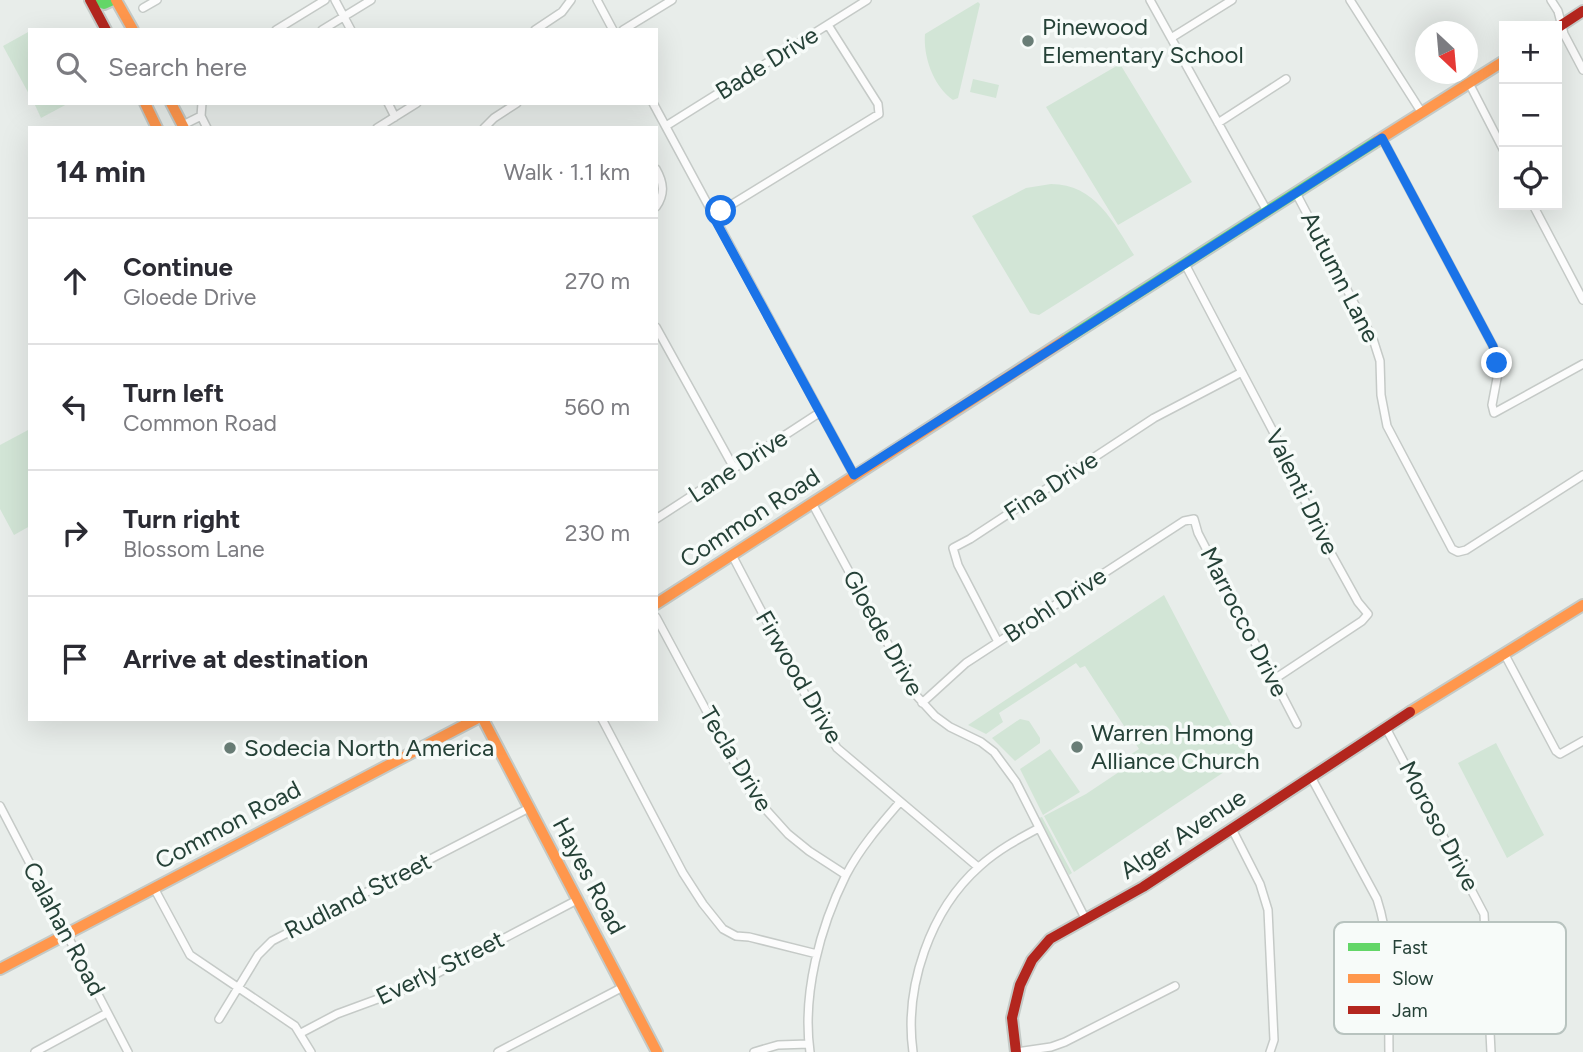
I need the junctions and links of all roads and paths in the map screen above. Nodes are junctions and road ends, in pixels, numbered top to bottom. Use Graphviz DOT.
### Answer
graph roads {
  1 [pos="92,0"];
  2 [pos="115,0"];
  3 [pos="157,0"];
  4 [pos="325,0"];
  5 [pos="335,0"];
  6 [pos="372,0"];
  7 [pos="570,0"];
  8 [pos="597,0"];
  9 [pos="671,0"];
  10 [pos="867,0"];
  11 [pos="1150,0"];
  12 [pos="1232,0"];
  13 [pos="1350,0"];
  14 [pos="1551,0"];
  15 [pos="143,8"];
  16 [pos="1583,11"];
  17 [pos="344,17"];
  18 [pos="1559,21"];
  19 [pos="1562,24"];
  20 [pos="828,25"];
  21 [pos="105,28"];
  22 [pos="131,28"];
  23 [pos="279,28"];
  24 [pos="326,28"];
  25 [pos="350,28"];
  26 [pos="538,28"];
  27 [pos="612,28"];
  28 [pos="626,28"];
  29 [pos="1562,31"];
  30 [pos="1171,38"];
  31 [pos="1499,64"];
  32 [pos="1583,70"];
  33 [pos="1478,77"];
  34 [pos="1286,79"];
  35 [pos="1467,84"];
  36 [pos="1470,84"];
  37 [pos="146,105"];
  38 [pos="172,105"];
  39 [pos="202,105"];
  40 [pos="389,105"];
  41 [pos="414,105"];
  42 [pos="514,105"];
  43 [pos="654,105"];
  44 [pos="1422,113"];
  45 [pos="201,116"];
  46 [pos="396,117"];
  47 [pos="1218,122"];
  48 [pos="156,126"];
  49 [pos="183,126"];
  50 [pos="186,126"];
  51 [pos="206,126"];
  52 [pos="380,126"];
  53 [pos="485,126"];
  54 [pos="666,126"];
  55 [pos="1382,138"];
  56 [pos="1502,147"];
  57 [pos="658,173"];
  58 [pos="1296,193"];
  59 [pos="658,203"];
  60 [pos="1536,210"];
  61 [pos="1267,211"];
  62 [pos="713,216"];
  63 [pos="1185,264"];
  64 [pos="1583,300"];
  65 [pos="658,331"];
  66 [pos="1583,364"];
  67 [pos="1241,372"];
  68 [pos="819,413"];
  69 [pos="734,468"];
  70 [pos="854,475"];
  71 [pos="1583,475"];
  72 [pos="812,503"];
  73 [pos="658,518"];
  74 [pos="1194,519"];
  75 [pos="732,555"];
  76 [pos="658,603"];
  77 [pos="1583,605"];
  78 [pos="658,621"];
  79 [pos="998,642"];
  80 [pos="1505,655"];
  81 [pos="1273,680"];
  82 [pos="922,703"];
  83 [pos="473,721"];
  84 [pos="484,721"];
  85 [pos="603,721"];
  86 [pos="1297,724"];
  87 [pos="1386,728"];
  88 [pos="1583,741"];
  89 [pos="1311,778"];
  90 [pos="900,802"];
  91 [pos="0,806"];
  92 [pos="529,808"];
  93 [pos="1039,828"];
  94 [pos="1232,830"];
  95 [pos="978,867"];
  96 [pos="846,875"];
  97 [pos="154,888"];
  98 [pos="577,900"];
  99 [pos="1085,918"];
  100 [pos="1383,922"];
  101 [pos="1484,922"];
  102 [pos="66,934"];
  103 [pos="817,954"];
  104 [pos="0,969"];
  105 [pos="1175,986"];
  106 [pos="623,987"];
  107 [pos="237,988"];
  108 [pos="107,1013"];
  109 [pos="219,1019"];
  110 [pos="301,1033"];
  111 [pos="1389,1034"];
  112 [pos="1490,1034"];
  113 [pos="810,1048"];
  114 [pos="35,1052"];
  115 [pos="128,1052"];
  116 [pos="311,1052"];
  117 [pos="498,1052"];
  118 [pos="657,1052"];
  119 [pos="754,1052"];
  120 [pos="913,1052"];
  121 [pos="1016,1052"];
  122 [pos="1270,1052"];
  123 [pos="1389,1052"];
  124 [pos="1491,1052"];
  1 -- 2 [label="street"];
  1 -- 21 [label="street"];
  2 -- 22 [label="street"];
  3 -- 15 [label="street"];
  4 -- 23 [label="street"];
  5 -- 17 [label="street"];
  6 -- 17 [label="street"];
  7 -- 26 [label="street"];
  8 -- 27 [label="street"];
  9 -- 28 [label="street"];
  10 -- 20 [label="street, Bade Drive"];
  11 -- 30 [label="street, Autumn Lane"];
  12 -- 30 [label="street"];
  13 -- 44 [label="street"];
  14 -- 18 [label="street"];
  16 -- 19 [label="street"];
  17 -- 24 [label="street"];
  17 -- 25 [label="street"];
  20 -- 54 [label="street, Bade Drive"];
  20 -- 62 [label="street"];
  29 -- 32 [label="street"];
  30 -- 47 [label="street, Autumn Lane"];
  31 -- 33 [label="street, Common Road"];
  34 -- 47 [label="street"];
  35 -- 44 [label="street, Common Road"];
  36 -- 56 [label="street"];
  37 -- 48 [label="street"];
  38 -- 49 [label="street"];
  39 -- 45 [label="street"];
  40 -- 46 [label="street"];
  41 -- 46 [label="street"];
  42 -- 53 [label="street"];
  43 -- 54 [label="street"];
  44 -- 55 [label="street, Common Road"];
  45 -- 50 [label="street"];
  45 -- 51 [label="street"];
  46 -- 52 [label="street"];
  47 -- 61 [label="street, Autumn Lane"];
  54 -- 62 [label="street"];
  55 -- 58 [label="street, Common Road"];
  55 -- 66 [label="street"];
  57 -- 59 [label="street"];
  58 -- 61 [label="street, Common Road"];
  58 -- 71 [label="street, Autumn Lane"];
  60 -- 64 [label="street"];
  61 -- 63 [label="street, Common Road"];
  62 -- 68 [label="street"];
  63 -- 67 [label="street, Valenti Drive"];
  63 -- 70 [label="street, Common Road"];
  65 -- 69 [label="street"];
  67 -- 79 [label="street, Fina Drive"];
  67 -- 81 [label="street, Valenti Drive"];
  68 -- 69 [label="street, Lane Drive"];
  68 -- 70 [label="street"];
  69 -- 73 [label="street, Lane Drive"];
  70 -- 72 [label="street, Common Road"];
  72 -- 75 [label="street, Common Road"];
  72 -- 82 [label="street, Gloede Drive"];
  74 -- 79 [label="street, Brohl Drive"];
  74 -- 81 [label="street, Marrocco Drive"];
  75 -- 76 [label="street, Common Road"];
  75 -- 90 [label="street, Firwood Drive"];
  77 -- 80 [label="street, Alger Avenue"];
  78 -- 96 [label="street, Tecla Drive"];
  79 -- 82 [label="street, Brohl Drive"];
  80 -- 87 [label="street, Alger Avenue"];
  80 -- 88 [label="street"];
  81 -- 86 [label="street, Marrocco Drive"];
  82 -- 93 [label="street, Gloede Drive"];
  83 -- 97 [label="street, Common Road"];
  84 -- 92 [label="street, Hayes Road"];
  85 -- 103 [label="street"];
  87 -- 89 [label="street, Alger Avenue"];
  87 -- 101 [label="street, Moroso Drive"];
  89 -- 94 [label="street, Alger Avenue"];
  89 -- 100 [label="street"];
  90 -- 95 [label="street, Firwood Drive"];
  90 -- 96 [label="street"];
  91 -- 102 [label="street, Calahan Road"];
  92 -- 98 [label="street, Hayes Road"];
  92 -- 107 [label="street, Rudland Street"];
  93 -- 95 [label="street"];
  93 -- 99 [label="street, Gloede Drive"];
  94 -- 99 [label="street, Alger Avenue"];
  94 -- 122 [label="street"];
  95 -- 120 [label="street"];
  96 -- 103 [label="street"];
  97 -- 102 [label="street, Common Road"];
  97 -- 107 [label="street"];
  98 -- 106 [label="street, Hayes Road"];
  98 -- 110 [label="street, Everly Street"];
  99 -- 121 [label="street, Alger Avenue"];
  102 -- 104 [label="street, Common Road"];
  102 -- 108 [label="street, Calahan Road"];
  103 -- 113 [label="street"];
  105 -- 121 [label="street"];
  106 -- 117 [label="street"];
  106 -- 118 [label="street, Hayes Road"];
  107 -- 109 [label="street, Rudland Street"];
  107 -- 110 [label="street"];
  108 -- 114 [label="street"];
  108 -- 115 [label="street, Calahan Road"];
  110 -- 116 [label="street"];
  111 -- 123 [label="street"];
  112 -- 124 [label="street, Moroso Drive"];
  113 -- 119 [label="street"];
}
